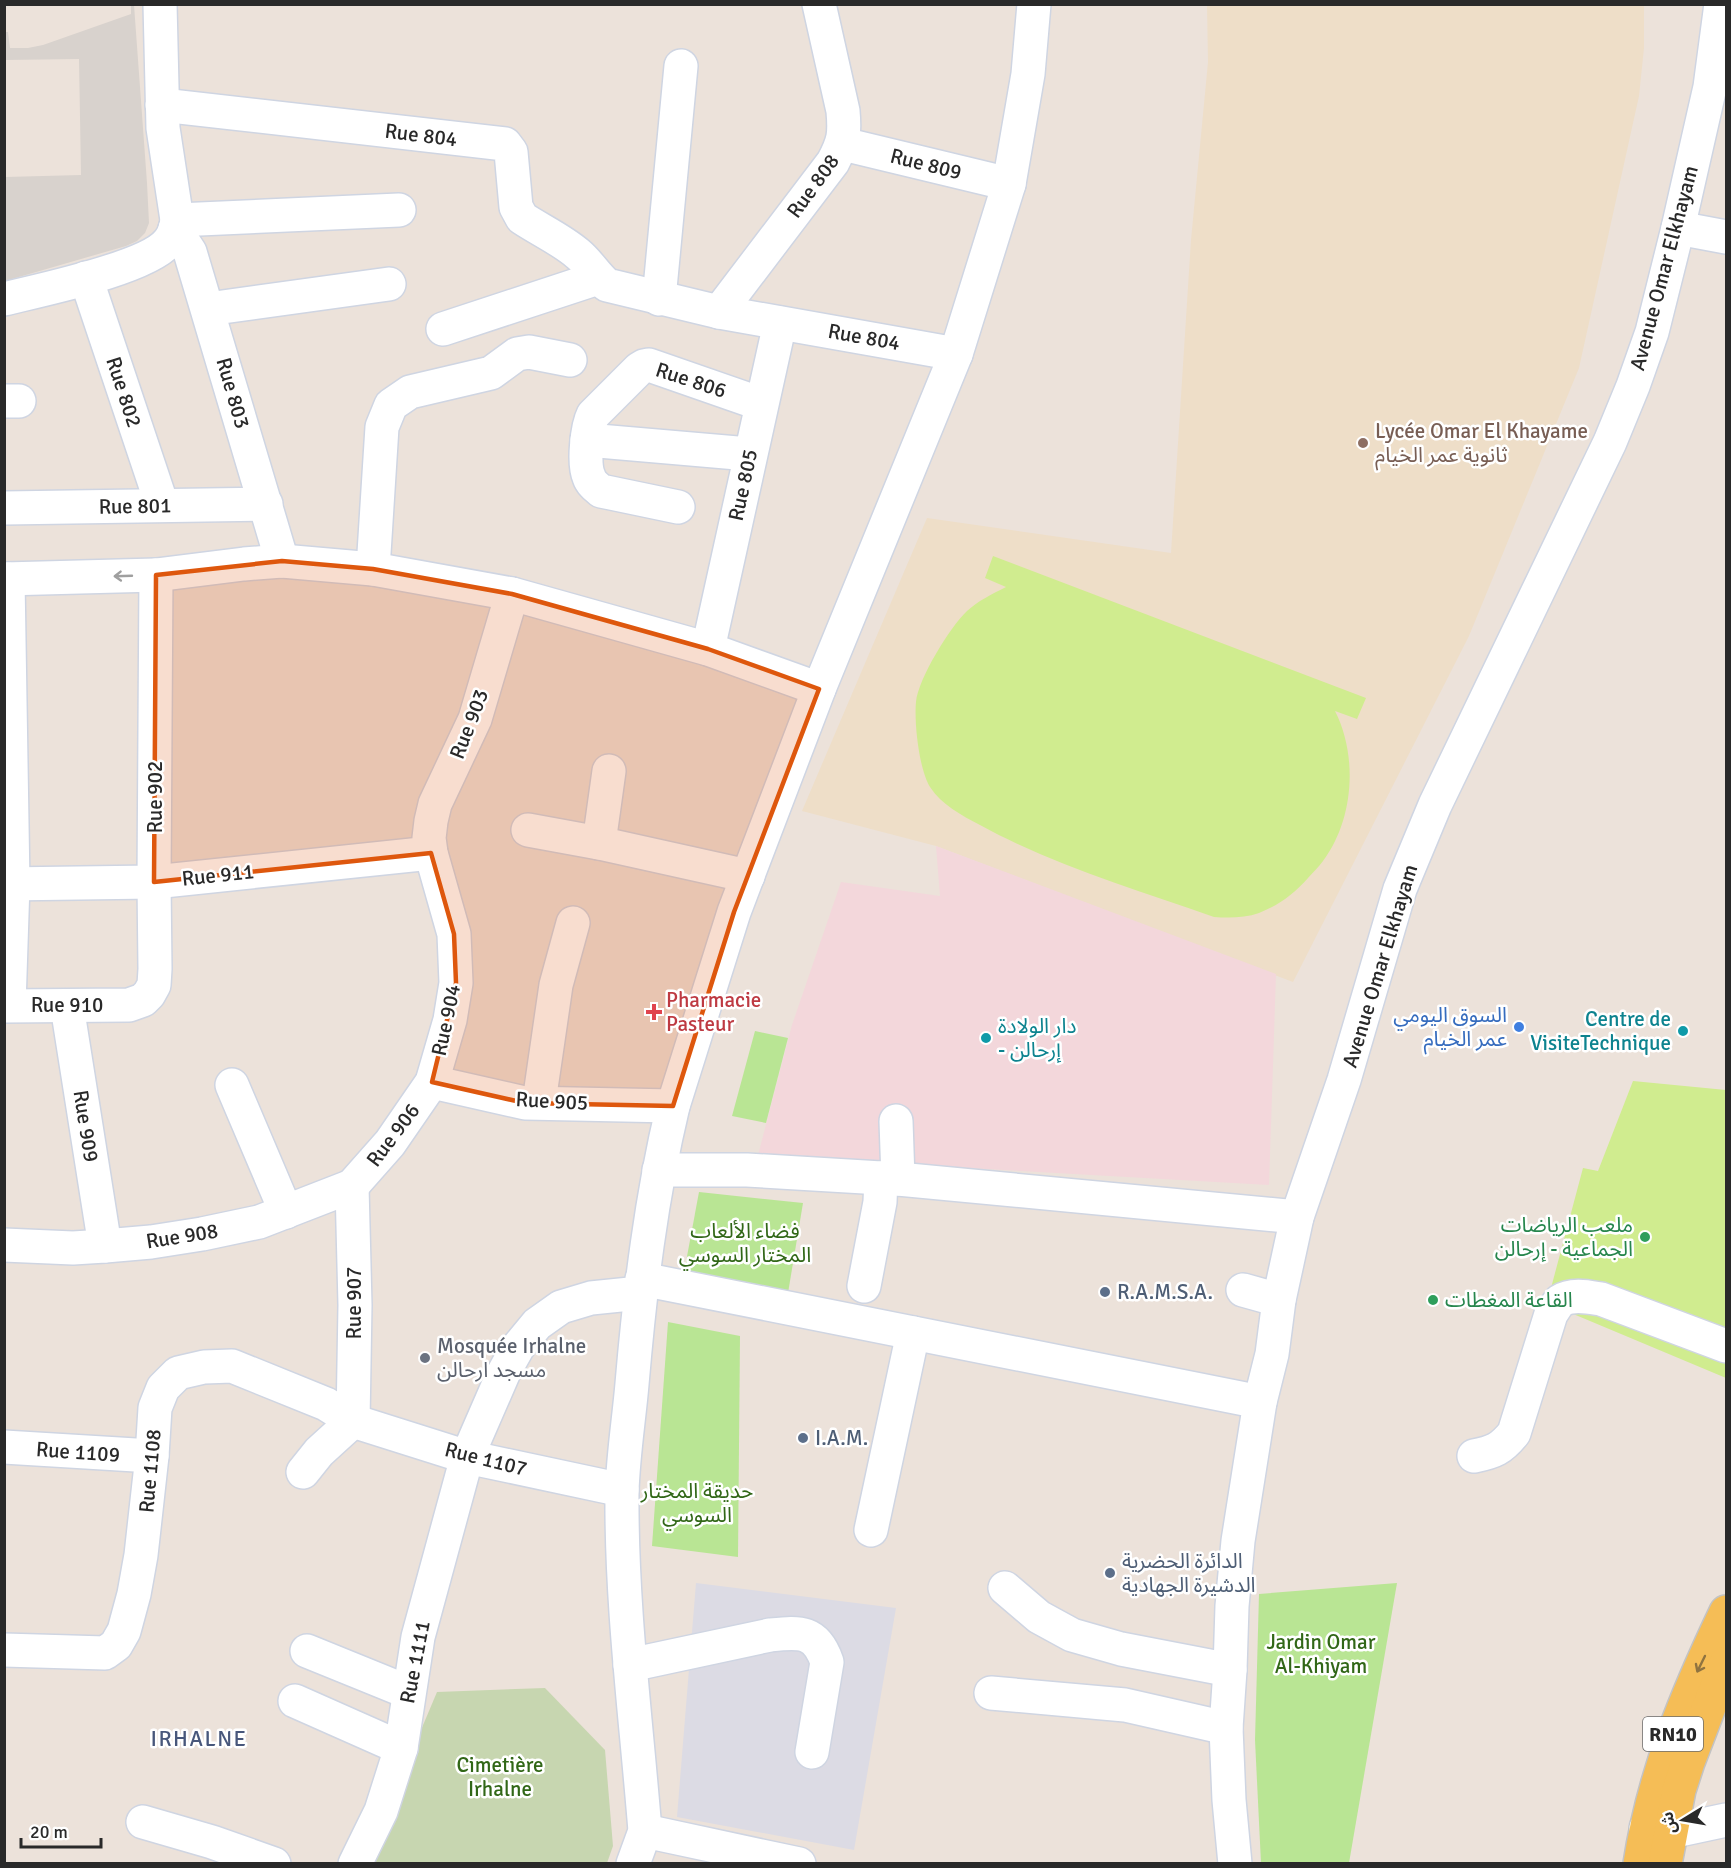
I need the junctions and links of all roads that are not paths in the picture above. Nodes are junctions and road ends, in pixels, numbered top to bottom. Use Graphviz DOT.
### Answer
graph roads {
  1 [pos="160,4"];
  2 [pos="819,4"];
  3 [pos="1034,4"];
  4 [pos="1721,4"];
  5 [pos="681,66"];
  6 [pos="162,105"];
  7 [pos="843,144"];
  8 [pos="1009,184"];
  9 [pos="399,210"];
  10 [pos="176,225"];
  11 [pos="1678,228"];
  12 [pos="1726,237"];
  13 [pos="86,278"];
  14 [pos="598,278"];
  15 [pos="389,284"];
  16 [pos="4,298"];
  17 [pos="659,299"];
  18 [pos="208,309"];
  19 [pos="719,312"];
  20 [pos="780,323"];
  21 [pos="443,329"];
  22 [pos="956,354"];
  23 [pos="570,360"];
  24 [pos="761,404"];
  25 [pos="587,440"];
  26 [pos="749,454"];
  27 [pos="266,504"];
  28 [pos="162,505"];
  29 [pos="678,507"];
  30 [pos="4,508"];
  31 [pos="282,561"];
  32 [pos="373,569"];
  33 [pos="156,575"];
  34 [pos="6,579"];
  35 [pos="512,594"];
  36 [pos="708,649"];
  37 [pos="819,689"];
  38 [pos="609,771"];
  39 [pos="528,830"];
  40 [pos="600,843"];
  41 [pos="431,853"];
  42 [pos="748,876"];
  43 [pos="154,882"];
  44 [pos="9,884"];
  45 [pos="573,923"];
  46 [pos="129,1005"];
  47 [pos="7,1006"];
  48 [pos="67,1006"];
  49 [pos="432,1082"];
  50 [pos="232,1085"];
  51 [pos="539,1102"];
  52 [pos="673,1106"];
  53 [pos="896,1120"];
  54 [pos="659,1170"];
  55 [pos="889,1178"];
  56 [pos="352,1186"];
  57 [pos="286,1212"];
  58 [pos="1297,1217"];
  59 [pos="4,1245"];
  60 [pos="105,1246"];
  61 [pos="641,1286"];
  62 [pos="864,1286"];
  63 [pos="1243,1290"];
  64 [pos="1279,1300"];
  65 [pos="913,1333"];
  66 [pos="1726,1346"];
  67 [pos="1260,1402"];
  68 [pos="353,1420"];
  69 [pos="4,1447"];
  70 [pos="152,1456"];
  71 [pos="1474,1456"];
  72 [pos="467,1457"];
  73 [pos="303,1472"];
  74 [pos="622,1490"];
  75 [pos="871,1530"];
  76 [pos="1005,1588"];
  77 [pos="1726,1612"];
  78 [pos="4,1650"];
  79 [pos="307,1651"];
  80 [pos="1726,1663"];
  81 [pos="630,1665"];
  82 [pos="1230,1670"];
  83 [pos="408,1692"];
  84 [pos="991,1693"];
  85 [pos="295,1701"];
  86 [pos="1226,1728"];
  87 [pos="401,1748"];
  88 [pos="812,1752"];
  89 [pos="1726,1820"];
  90 [pos="143,1822"];
  91 [pos="645,1831"];
  92 [pos="1660,1841"];
  93 [pos="274,1863"];
  94 [pos="355,1863"];
  95 [pos="633,1863"];
  96 [pos="799,1863"];
  97 [pos="1235,1863"];
  98 [pos="1640,1863"];
  1 -- 6 [label="street"];
  2 -- 7 [label="street, Rue 808"];
  3 -- 8 [label="street"];
  4 -- 11 [label="street, Avenue Omar Elkhayam"];
  5 -- 17 [label="street"];
  6 -- 10 [label="street"];
  6 -- 14 [label="street, Rue 804"];
  7 -- 8 [label="street, Rue 809"];
  7 -- 19 [label="street, Rue 808"];
  8 -- 22 [label="street"];
  9 -- 10 [label="street"];
  10 -- 13 [label="street"];
  10 -- 18 [label="street, Rue 803"];
  11 -- 12 [label="street"];
  11 -- 58 [label="street, Avenue Omar Elkhayam"];
  13 -- 16 [label="street"];
  13 -- 28 [label="street, Rue 802"];
  14 -- 17 [label="street, Rue 804"];
  14 -- 21 [label="street"];
  15 -- 18 [label="street"];
  17 -- 19 [label="street, Rue 804"];
  18 -- 27 [label="street, Rue 803"];
  19 -- 20 [label="street, Rue 804"];
  20 -- 22 [label="street, Rue 804"];
  20 -- 24 [label="street, Rue 805"];
  22 -- 37 [label="street"];
  23 -- 32 [label="street"];
  24 -- 25 [label="street, Rue 806"];
  24 -- 26 [label="street, Rue 805"];
  25 -- 26 [label="street"];
  25 -- 29 [label="street, Rue 806"];
  26 -- 36 [label="street, Rue 805"];
  27 -- 28 [label="street, Rue 801"];
  27 -- 31 [label="street, Rue 803"];
  28 -- 30 [label="street, Rue 801"];
  31 -- 32 [label="street"];
  31 -- 33 [label="street"];
  32 -- 35 [label="street"];
  33 -- 34 [label="street, one-way"];
  33 -- 43 [label="street, Rue 902"];
  34 -- 44 [label="street"];
  35 -- 36 [label="street"];
  35 -- 41 [label="street, Rue 903"];
  36 -- 37 [label="street"];
  37 -- 42 [label="street"];
  38 -- 40 [label="street"];
  39 -- 40 [label="street"];
  40 -- 42 [label="street"];
  41 -- 43 [label="street, Rue 911"];
  41 -- 49 [label="street, Rue 904"];
  42 -- 52 [label="street"];
  43 -- 44 [label="street, Rue 911"];
  43 -- 46 [label="street, Rue 902"];
  44 -- 47 [label="street"];
  45 -- 51 [label="street"];
  46 -- 48 [label="street, Rue 910"];
  47 -- 48 [label="street, Rue 910"];
  48 -- 60 [label="street, Rue 909"];
  49 -- 51 [label="street, Rue 905"];
  49 -- 56 [label="street, Rue 906"];
  50 -- 57 [label="street"];
  51 -- 52 [label="street, Rue 905"];
  52 -- 54 [label="street"];
  53 -- 55 [label="street"];
  54 -- 55 [label="street"];
  54 -- 61 [label="street"];
  55 -- 58 [label="street"];
  55 -- 62 [label="street"];
  56 -- 57 [label="street, Rue 908"];
  56 -- 68 [label="street, Rue 907"];
  57 -- 60 [label="street, Rue 908"];
  58 -- 64 [label="street, Avenue Omar Elkhayam"];
  59 -- 60 [label="street, Rue 908"];
  61 -- 65 [label="street, Rue 1111"];
  61 -- 72 [label="street, Rue 1111"];
  61 -- 74 [label="street"];
  63 -- 64 [label="street"];
  64 -- 67 [label="street, Avenue Omar Elkhayam"];
  65 -- 67 [label="street, Rue 1111"];
  65 -- 75 [label="street"];
  66 -- 71 [label="street"];
  67 -- 82 [label="street, Avenue Omar Elkhayam"];
  68 -- 70 [label="street, Rue 1108"];
  68 -- 72 [label="street, Rue 1107"];
  68 -- 73 [label="street"];
  69 -- 70 [label="street, Rue 1109"];
  70 -- 78 [label="street, Rue 1108"];
  72 -- 74 [label="street, Rue 1107"];
  72 -- 83 [label="street, Rue 1111"];
  74 -- 81 [label="street"];
  76 -- 82 [label="street"];
  77 -- 92 [label="main road, RN10, one-way"];
  79 -- 83 [label="street"];
  80 -- 92 [label="main road, RN10"];
  81 -- 88 [label="street"];
  81 -- 91 [label="street"];
  82 -- 86 [label="street, Avenue Omar Elkhayam"];
  83 -- 87 [label="street, Rue 1111"];
  84 -- 86 [label="street"];
  85 -- 87 [label="street"];
  86 -- 97 [label="street, Avenue Omar Elkhayam"];
  87 -- 94 [label="street, Rue 1111"];
  89 -- 92 [label="street"];
  90 -- 93 [label="street"];
  91 -- 95 [label="street"];
  91 -- 96 [label="street"];
  92 -- 98 [label="main road, RN10"];
}
